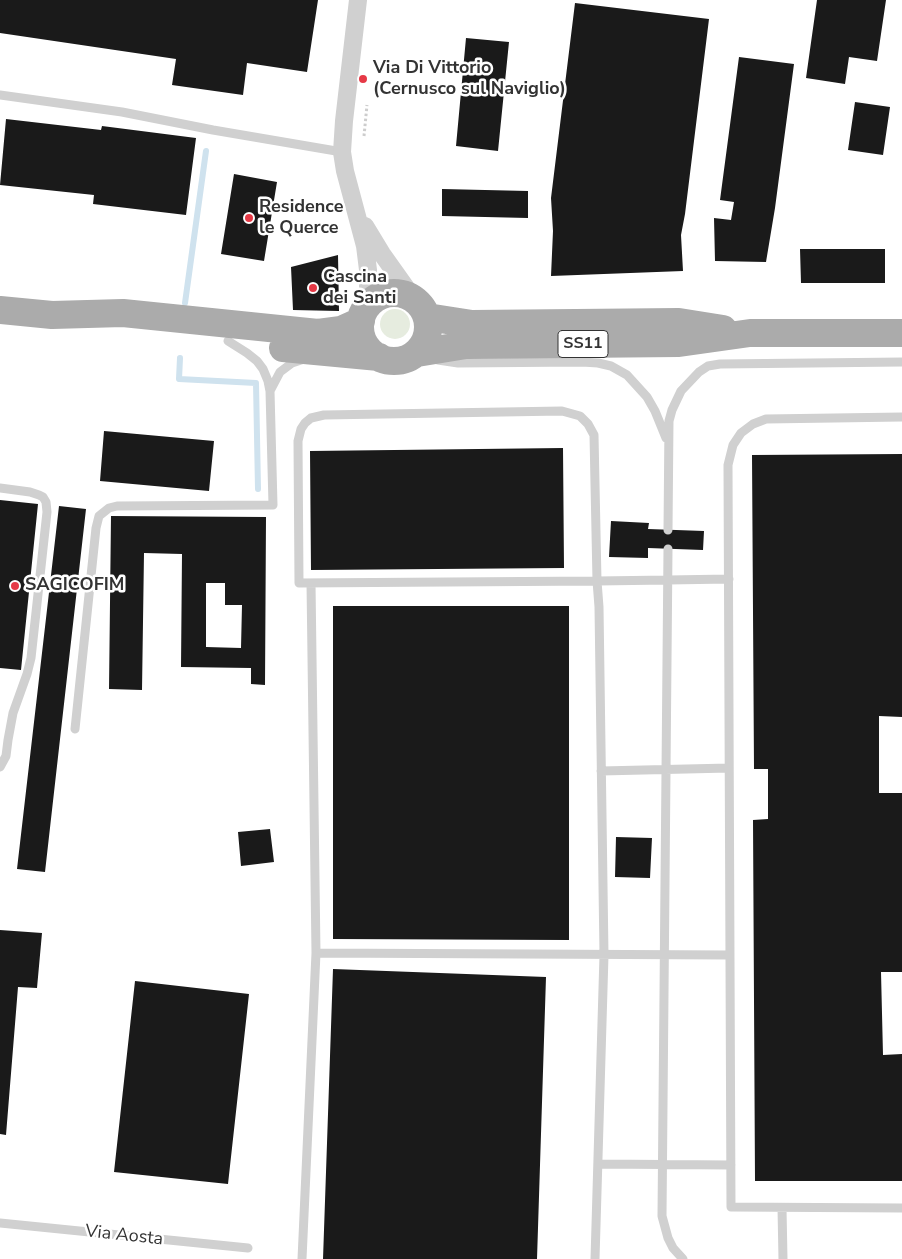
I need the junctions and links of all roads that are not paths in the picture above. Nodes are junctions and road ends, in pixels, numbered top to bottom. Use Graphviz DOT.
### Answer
graph roads {
  1 [pos="358,0"];
  2 [pos="0,96"];
  3 [pos="342,152"];
  4 [pos="356,208"];
  5 [pos="421,308"];
  6 [pos="0,310"];
  7 [pos="364,313"];
  8 [pos="52,315"];
  9 [pos="750,333"];
  10 [pos="902,333"];
  11 [pos="228,341"];
  12 [pos="331,354"];
  13 [pos="414,355"];
  14 [pos="378,358"];
  15 [pos="902,362"];
  16 [pos="270,391"];
  17 [pos="902,417"];
  18 [pos="668,443"];
  19 [pos="0,488"];
  20 [pos="668,530"];
  21 [pos="668,549"];
  22 [pos="668,580"];
  23 [pos="728,580"];
  24 [pos="597,581"];
  25 [pos="311,583"];
  26 [pos="75,729"];
  27 [pos="0,768"];
  28 [pos="729,768"];
  29 [pos="666,769"];
  30 [pos="601,771"];
  31 [pos="316,953"];
  32 [pos="604,955"];
  33 [pos="665,955"];
  34 [pos="730,955"];
  35 [pos="598,1164"];
  36 [pos="663,1164"];
  37 [pos="731,1165"];
  38 [pos="782,1208"];
  39 [pos="902,1208"];
  40 [pos="0,1223"];
  41 [pos="248,1248"];
  42 [pos="302,1259"];
  43 [pos="595,1259"];
  44 [pos="683,1259"];
  45 [pos="782,1259"];
  1 -- 3 [label="street"];
  2 -- 3 [label="lane"];
  3 -- 4 [label="street"];
  4 -- 5 [label="street"];
  4 -- 7 [label="street"];
  5 -- 7 [label="main road, SS11"];
  5 -- 9 [label="main road, SS11"];
  5 -- 13 [label="main road"];
  6 -- 8 [label="main road, SS11"];
  7 -- 8 [label="main road, SS11"];
  7 -- 14 [label="main road"];
  8 -- 11 [label="main road, SS11"];
  9 -- 10 [label="main road, SS11"];
  9 -- 13 [label="main road, SS11"];
  11 -- 12 [label="main road, SS11"];
  11 -- 16 [label="lane"];
  12 -- 14 [label="main road, SS11"];
  12 -- 16 [label="lane"];
  13 -- 14 [label="main road, SS11"];
  13 -- 18 [label="lane"];
  15 -- 18 [label="lane"];
  16 -- 26 [label="lane"];
  17 -- 23 [label="lane"];
  18 -- 20 [label="lane"];
  19 -- 27 [label="lane"];
  21 -- 22 [label="lane"];
  22 -- 23 [label="lane"];
  22 -- 24 [label="lane"];
  22 -- 29 [label="lane"];
  23 -- 28 [label="lane"];
  24 -- 25 [label="lane"];
  24 -- 25 [label="lane"];
  24 -- 30 [label="lane"];
  25 -- 31 [label="lane"];
  28 -- 29 [label="lane"];
  28 -- 34 [label="lane"];
  29 -- 30 [label="lane"];
  29 -- 33 [label="lane"];
  30 -- 32 [label="lane"];
  31 -- 32 [label="lane"];
  31 -- 42 [label="lane"];
  32 -- 33 [label="lane"];
  32 -- 35 [label="lane"];
  33 -- 34 [label="lane"];
  33 -- 36 [label="lane"];
  34 -- 37 [label="lane"];
  35 -- 36 [label="lane"];
  35 -- 43 [label="lane"];
  36 -- 37 [label="lane"];
  36 -- 44 [label="lane"];
  37 -- 38 [label="lane"];
  38 -- 39 [label="lane"];
  38 -- 45 [label="lane"];
  40 -- 41 [label="lane, Via Aosta"];
}
